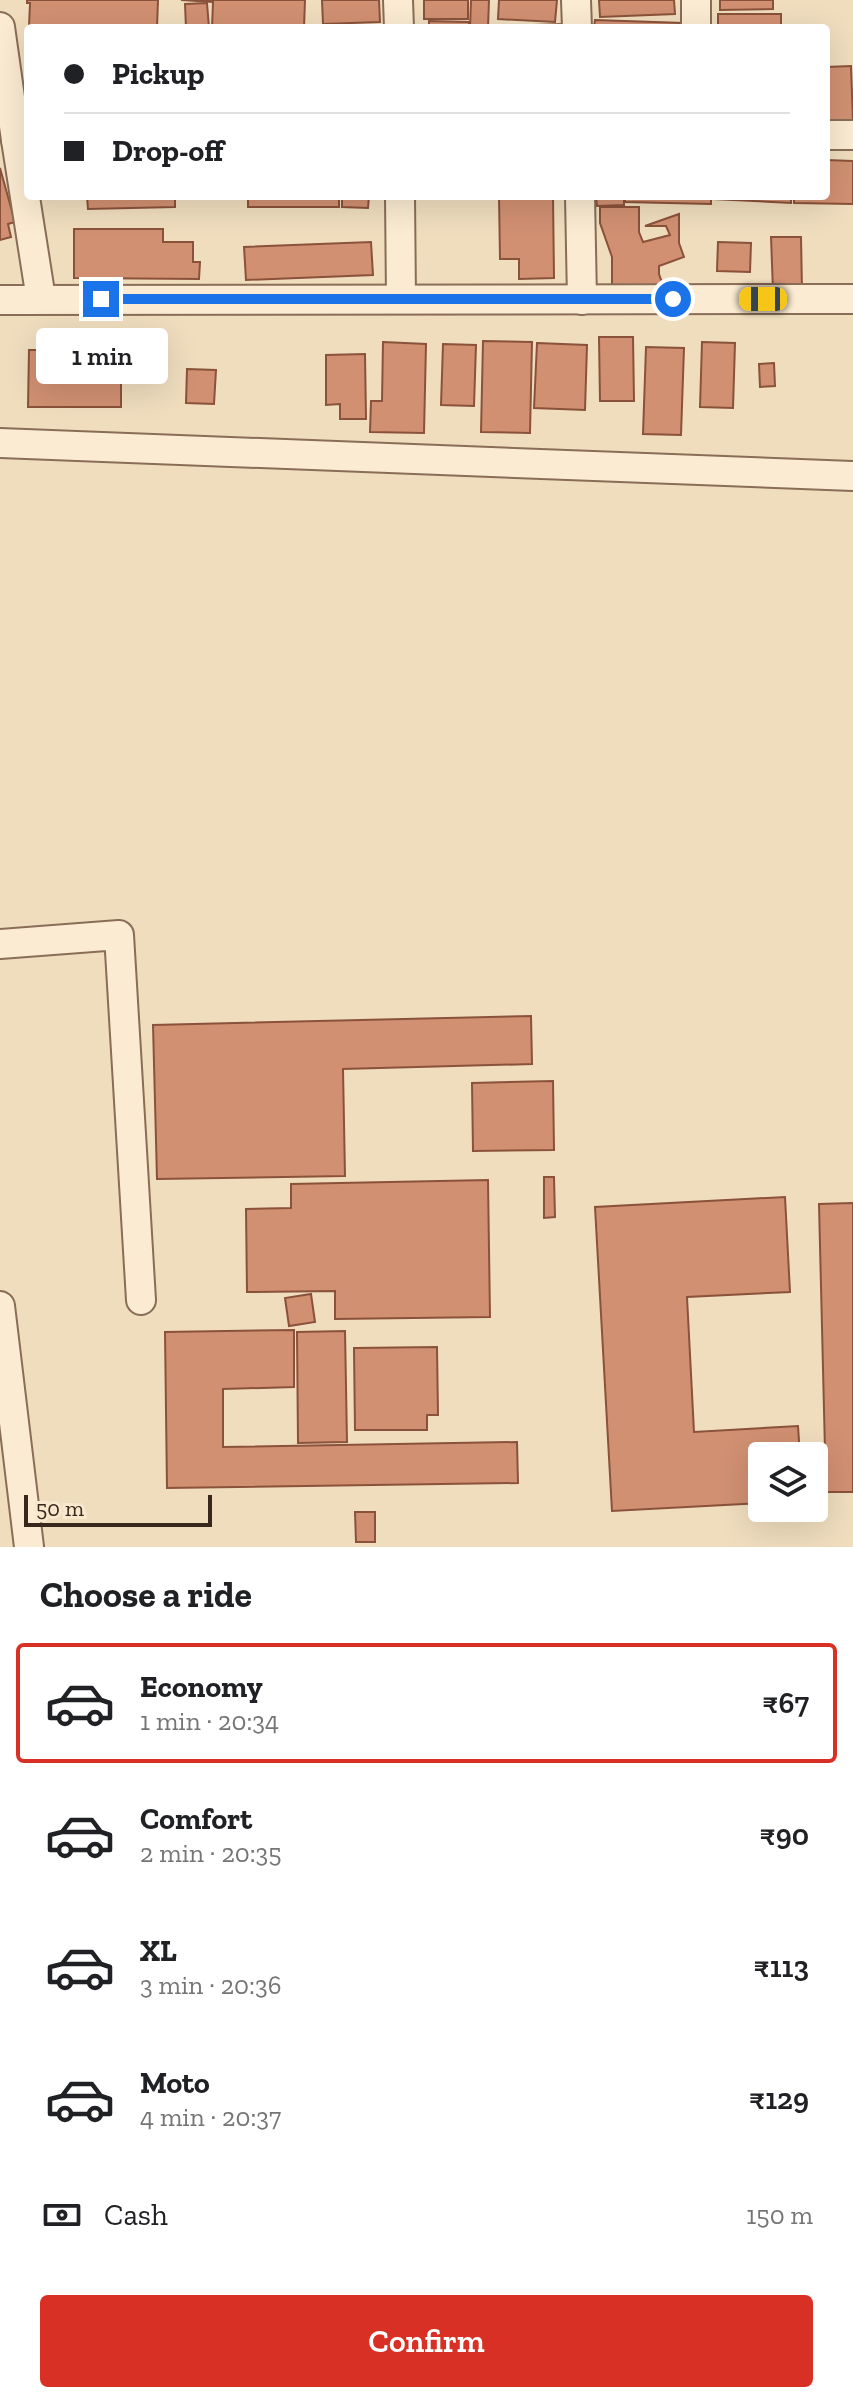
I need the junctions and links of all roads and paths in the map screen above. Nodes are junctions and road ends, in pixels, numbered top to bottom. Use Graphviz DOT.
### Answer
graph roads {
  1 [pos="398,0"];
  2 [pos="576,0"];
  3 [pos="696,0"];
  4 [pos="399,24"];
  5 [pos="577,24"];
  6 [pos="696,24"];
  7 [pos="0,27"];
  8 [pos="830,135"];
  9 [pos="853,135"];
  10 [pos="22,140"];
  11 [pos="29,200"];
  12 [pos="400,200"];
  13 [pos="580,200"];
  14 [pos="41,299"];
  15 [pos="401,299"];
  16 [pos="853,299"];
  17 [pos="0,300"];
  18 [pos="582,300"];
  19 [pos="0,443"];
  20 [pos="853,476"];
  21 [pos="0,944"];
  22 [pos="141,1300"];
  23 [pos="0,1306"];
  24 [pos="29,1547"];
  1 -- 4 [label="street"];
  2 -- 5 [label="street"];
  3 -- 6 [label="street"];
  7 -- 10 [label="street"];
  8 -- 9 [label="street"];
  11 -- 14 [label="street"];
  12 -- 15 [label="street"];
  13 -- 18 [label="street"];
  14 -- 15 [label="street"];
  14 -- 17 [label="street"];
  15 -- 18 [label="street"];
  16 -- 18 [label="street"];
  19 -- 20 [label="street"];
  21 -- 22 [label="street"];
  23 -- 24 [label="street"];
}
